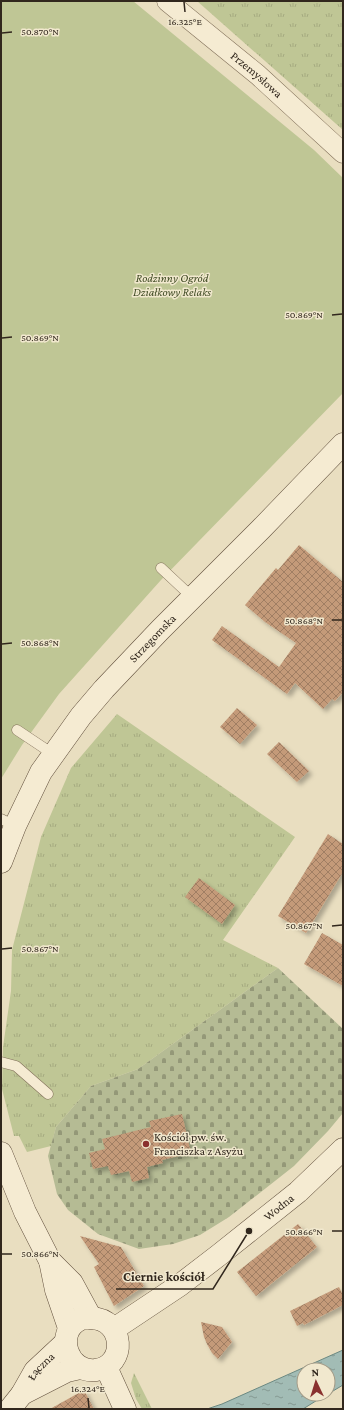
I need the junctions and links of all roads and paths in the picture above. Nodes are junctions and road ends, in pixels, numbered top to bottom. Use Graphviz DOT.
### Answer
graph roads {
  1 [pos="167,1"];
  2 [pos="343,153"];
  3 [pos="343,444"];
  4 [pos="160,568"];
  5 [pos="193,598"];
  6 [pos="17,730"];
  7 [pos="53,754"];
  8 [pos="8,823"];
  9 [pos="1,862"];
  10 [pos="1,1062"];
  11 [pos="48,1094"];
  12 [pos="342,1150"];
  13 [pos="1,1153"];
  14 [pos="50,1261"];
  15 [pos="91,1318"];
  16 [pos="114,1329"];
  17 [pos="67,1336"];
  18 [pos="106,1367"];
  19 [pos="80,1368"];
  20 [pos="16,1402"];
  21 [pos="125,1409"];
  1 -- 2 [label="street, Przemysłowa"];
  3 -- 5 [label="main road, Strzegomska"];
  4 -- 5 [label="lane"];
  5 -- 7 [label="main road, Strzegomska"];
  6 -- 7 [label="lane"];
  7 -- 8 [label="main road, Strzegomska"];
  8 -- 9 [label="main road, Strzegomska"];
  10 -- 11 [label="lane"];
  12 -- 16 [label="main road, Wodna"];
  13 -- 14 [label="main road"];
  14 -- 15 [label="main road"];
  14 -- 17 [label="main road"];
  15 -- 16 [label="main road"];
  15 -- 17 [label="main road"];
  16 -- 18 [label="main road"];
  17 -- 19 [label="main road"];
  17 -- 20 [label="main road, Łączna"];
  18 -- 19 [label="main road"];
  18 -- 21 [label="main road"];
  19 -- 20 [label="main road, Łączna"];
}
